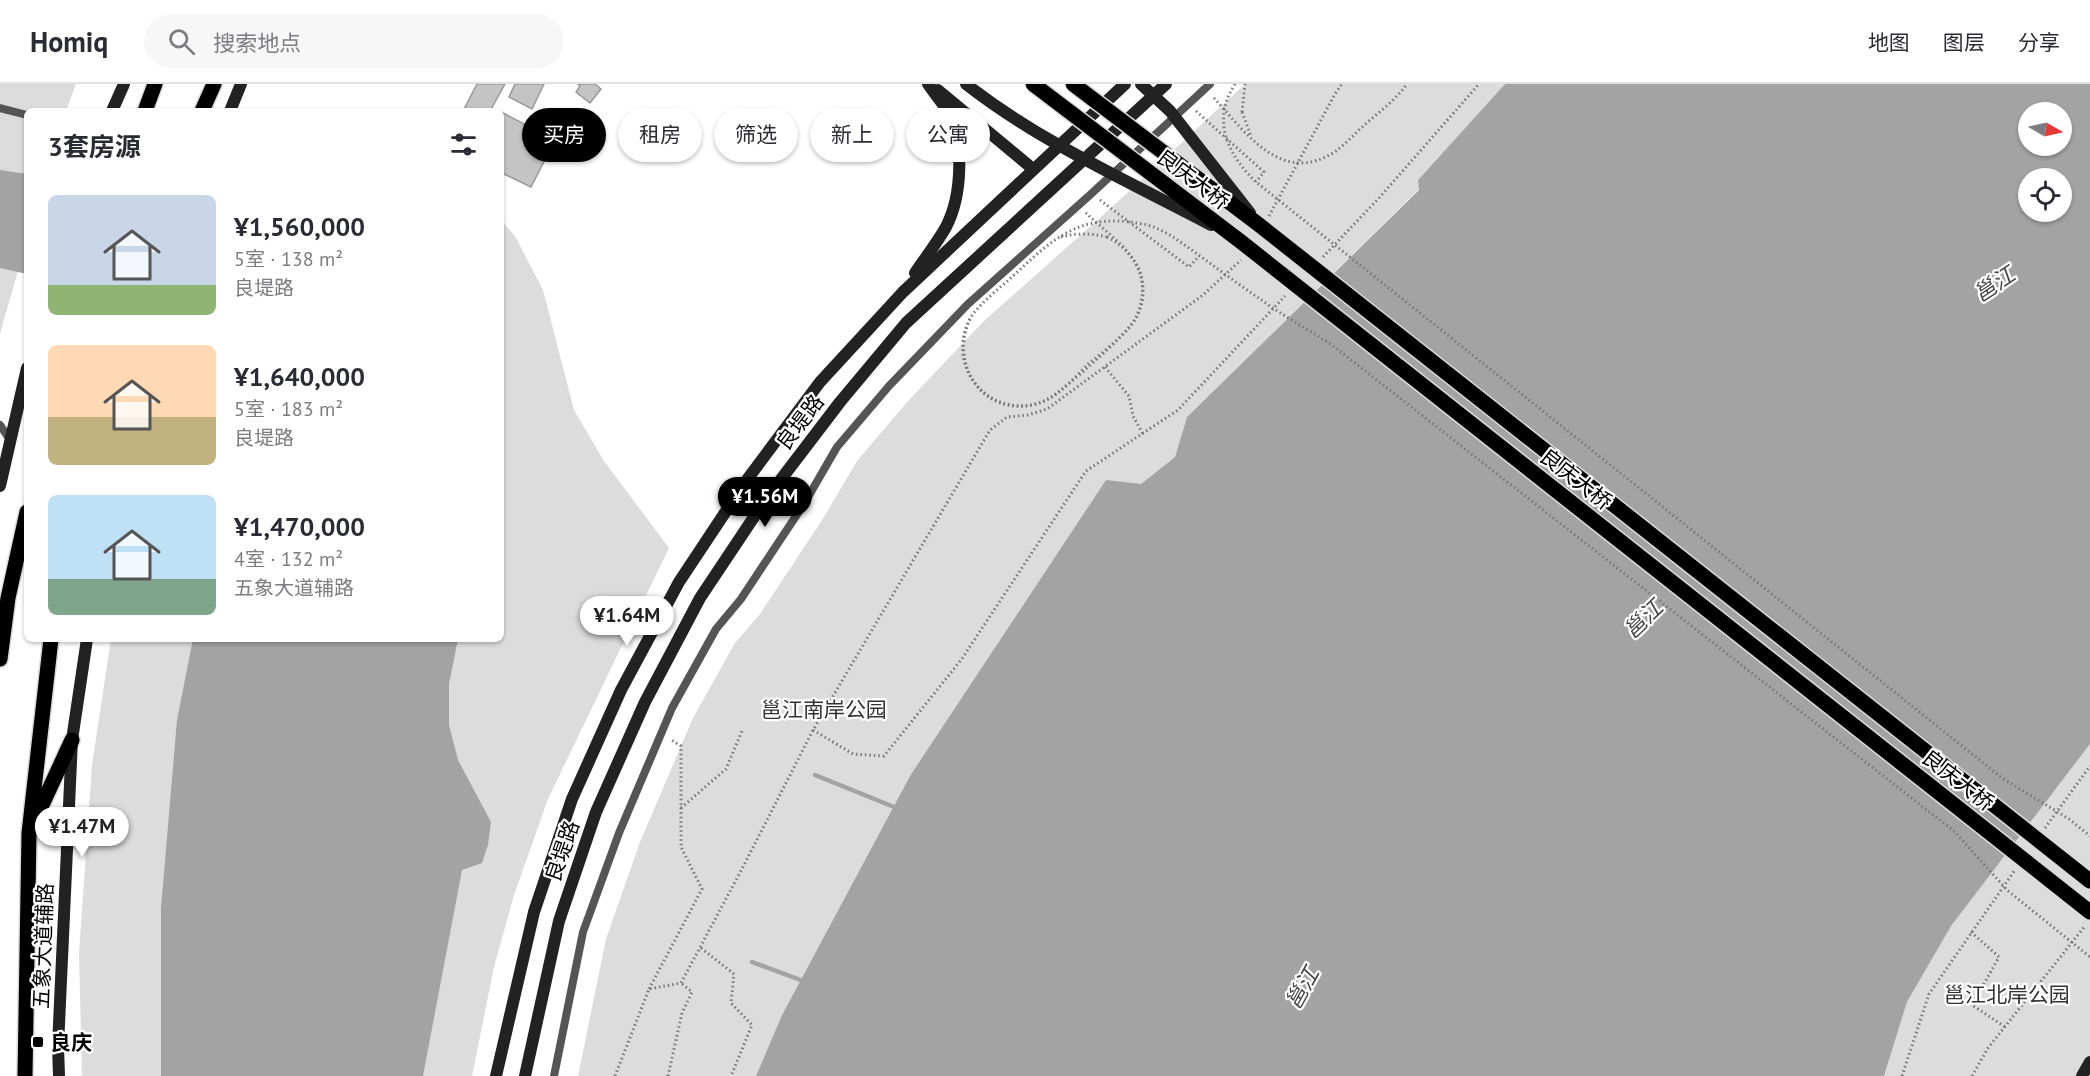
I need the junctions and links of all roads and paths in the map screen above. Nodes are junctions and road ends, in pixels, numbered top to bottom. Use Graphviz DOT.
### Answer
graph roads {
  1 [pos="118,84"];
  2 [pos="124,84"];
  3 [pos="155,84"];
  4 [pos="214,84"];
  5 [pos="241,84"];
  6 [pos="929,84"];
  7 [pos="966,84"];
  8 [pos="1033,84"];
  9 [pos="1073,84"];
  10 [pos="1125,84"];
  11 [pos="1141,84"];
  12 [pos="1166,84"];
  13 [pos="1209,84"];
  14 [pos="1235,84"];
  15 [pos="1245,84"];
  16 [pos="1342,84"];
  17 [pos="1406,84"];
  18 [pos="1479,84"];
  19 [pos="1214,98"];
  20 [pos="1188,104"];
  21 [pos="0,108"];
  22 [pos="113,108"];
  23 [pos="113,108"];
  24 [pos="146,108"];
  25 [pos="203,108"];
  26 [pos="231,108"];
  27 [pos="24,115"];
  28 [pos="1033,169"];
  29 [pos="1256,182"];
  30 [pos="1092,194"];
  31 [pos="1085,213"];
  32 [pos="1262,223"];
  33 [pos="1242,248"];
  34 [pos="1199,256"];
  35 [pos="1316,263"];
  36 [pos="903,292"];
  37 [pos="1285,296"];
  38 [pos="1105,367"];
  39 [pos="24,381"];
  40 [pos="0,425"];
  41 [pos="1143,434"];
  42 [pos="10,440"];
  43 [pos="0,486"];
  44 [pos="24,526"];
  45 [pos="51,642"];
  46 [pos="87,642"];
  47 [pos="0,659"];
  48 [pos="813,730"];
  49 [pos="742,731"];
  50 [pos="662,733"];
  51 [pos="72,740"];
  52 [pos="2090,766"];
  53 [pos="681,808"];
  54 [pos="2042,832"];
  55 [pos="28,833"];
  56 [pos="2090,836"];
  57 [pos="2015,870"];
  58 [pos="2090,880"];
  59 [pos="2090,912"];
  60 [pos="2090,920"];
  61 [pos="1971,932"];
  62 [pos="700,947"];
  63 [pos="2090,957"];
  64 [pos="681,984"];
  65 [pos="649,990"];
  66 [pos="2005,1027"];
  67 [pos="2090,1062"];
  68 [pos="25,1076"];
  69 [pos="59,1076"];
  70 [pos="496,1076"];
  71 [pos="525,1076"];
  72 [pos="554,1076"];
  73 [pos="615,1076"];
  74 [pos="668,1076"];
  75 [pos="731,1076"];
  76 [pos="1902,1076"];
  77 [pos="1972,1076"];
  78 [pos="2082,1076"];
  1 -- 22 [label="main road"];
  2 -- 23 [label="main road"];
  3 -- 24 [label="main road"];
  4 -- 25 [label="main road"];
  5 -- 26 [label="main road"];
  6 -- 28 [label="main road"];
  6 -- 36 [label="main road"];
  7 -- 33 [label="main road, bridge"];
  8 -- 33 [label="main road, 良庆大桥, bridge"];
  9 -- 32 [label="main road, 良庆大桥, bridge"];
  10 -- 28 [label="main road, 良堤路"];
  11 -- 32 [label="main road, bridge"];
  12 -- 71 [label="main road, 良堤路"];
  13 -- 20 [label="lane"];
  14 -- 29 [label="path, bridge"];
  15 -- 17 [label="path, bridge"];
  16 -- 32 [label="path"];
  17 -- 19 [label="path, bridge"];
  18 -- 35 [label="path"];
  20 -- 29 [label="path, bridge"];
  20 -- 30 [label="lane"];
  21 -- 27 [label="lane"];
  28 -- 36 [label="main road, 良堤路"];
  29 -- 56 [label="path, bridge"];
  30 -- 34 [label="path"];
  30 -- 50 [label="lane"];
  31 -- 34 [label="path, bridge"];
  32 -- 58 [label="main road, 良庆大桥, bridge"];
  33 -- 38 [label="path"];
  33 -- 59 [label="main road, 良庆大桥, bridge"];
  34 -- 63 [label="path, bridge"];
  36 -- 70 [label="main road, 良堤路"];
  37 -- 41 [label="path"];
  38 -- 41 [label="path"];
  38 -- 48 [label="path"];
  39 -- 42 [label="main road"];
  40 -- 42 [label="lane"];
  41 -- 48 [label="path"];
  42 -- 43 [label="main road"];
  44 -- 47 [label="main road"];
  45 -- 55 [label="main road"];
  46 -- 51 [label="main road, 五象大道辅路"];
  48 -- 62 [label="path"];
  49 -- 53 [label="path"];
  50 -- 53 [label="path"];
  50 -- 72 [label="lane"];
  51 -- 55 [label="main road"];
  51 -- 69 [label="main road, 五象大道辅路"];
  52 -- 54 [label="path"];
  53 -- 65 [label="path"];
  55 -- 68 [label="main road"];
  57 -- 61 [label="path"];
  60 -- 66 [label="path"];
  61 -- 66 [label="path"];
  61 -- 76 [label="path"];
  62 -- 64 [label="path"];
  62 -- 75 [label="path"];
  64 -- 65 [label="path"];
  64 -- 74 [label="path"];
  65 -- 73 [label="path"];
  66 -- 77 [label="path"];
  67 -- 78 [label="main road"];
}
